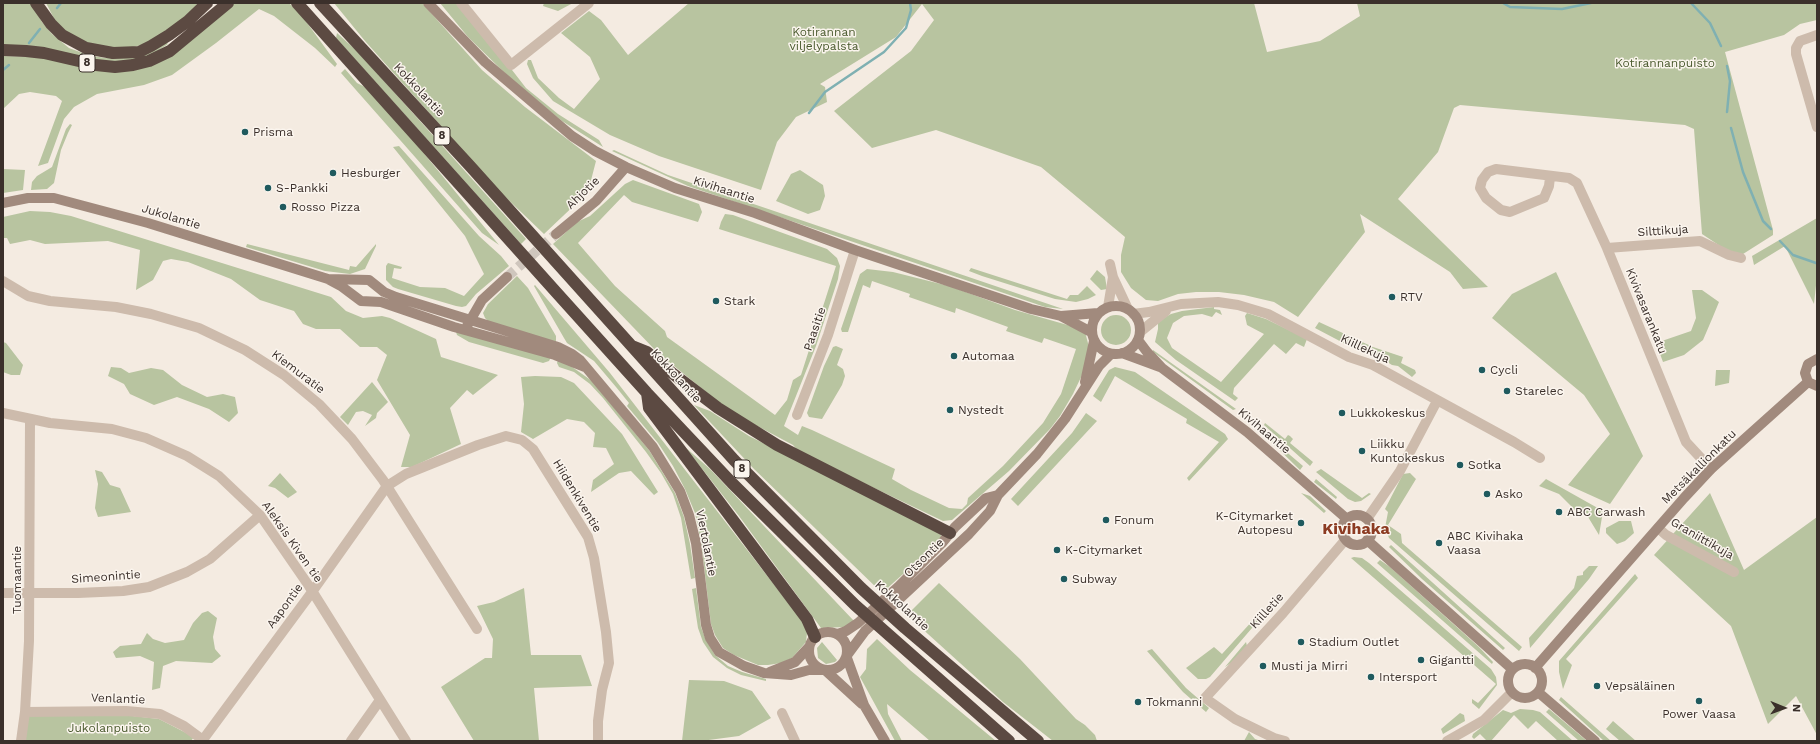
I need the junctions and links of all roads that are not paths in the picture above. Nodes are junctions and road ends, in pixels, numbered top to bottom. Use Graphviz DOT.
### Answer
graph roads {
  1 [pos="36,3"];
  2 [pos="208,3"];
  3 [pos="228,3"];
  4 [pos="297,3"];
  5 [pos="320,3"];
  6 [pos="428,3"];
  7 [pos="461,3"];
  8 [pos="589,3"];
  9 [pos="1817,35"];
  10 [pos="3,50"];
  11 [pos="1817,127"];
  12 [pos="626,167"];
  13 [pos="1550,177"];
  14 [pos="3,203"];
  15 [pos="556,234"];
  16 [pos="1606,248"];
  17 [pos="855,250"];
  18 [pos="1741,258"];
  19 [pos="1110,264"];
  20 [pos="507,277"];
  21 [pos="1113,277"];
  22 [pos="328,279"];
  23 [pos="362,280"];
  24 [pos="3,281"];
  25 [pos="375,284"];
  26 [pos="356,297"];
  27 [pos="367,302"];
  28 [pos="1108,307"];
  29 [pos="1169,308"];
  30 [pos="1130,311"];
  31 [pos="1098,313"];
  32 [pos="1061,316"];
  33 [pos="467,326"];
  34 [pos="1139,336"];
  35 [pos="1093,337"];
  36 [pos="629,344"];
  37 [pos="1111,354"];
  38 [pos="1122,354"];
  39 [pos="1817,359"];
  40 [pos="1162,368"];
  41 [pos="1813,384"];
  42 [pos="1082,390"];
  43 [pos="647,393"];
  44 [pos="1437,401"];
  45 [pos="3,413"];
  46 [pos="797,415"];
  47 [pos="30,419"];
  48 [pos="1540,458"];
  49 [pos="1712,469"];
  50 [pos="387,486"];
  51 [pos="998,495"];
  52 [pos="260,515"];
  53 [pos="1367,519"];
  54 [pos="1347,520"];
  55 [pos="1658,528"];
  56 [pos="950,533"];
  57 [pos="1346,539"];
  58 [pos="1368,540"];
  59 [pos="960,542"];
  60 [pos="1734,572"];
  61 [pos="312,592"];
  62 [pos="3,593"];
  63 [pos="31,593"];
  64 [pos="476,629"];
  65 [pos="838,634"];
  66 [pos="812,642"];
  67 [pos="847,656"];
  68 [pos="1535,668"];
  69 [pos="1512,669"];
  70 [pos="824,670"];
  71 [pos="768,673"];
  72 [pos="1512,692"];
  73 [pos="1538,692"];
  74 [pos="380,700"];
  75 [pos="864,705"];
  76 [pos="25,712"];
  77 [pos="782,713"];
  78 [pos="21,741"];
  79 [pos="202,741"];
  80 [pos="350,741"];
  81 [pos="406,741"];
  82 [pos="598,741"];
  83 [pos="794,741"];
  84 [pos="885,741"];
  85 [pos="1009,741"];
  86 [pos="1038,741"];
  87 [pos="1285,741"];
  88 [pos="1447,741"];
  89 [pos="1595,741"];
  1 -- 2 [label="highway"];
  3 -- 10 [label="highway, 8"];
  4 -- 43 [label="highway, 8"];
  5 -- 36 [label="highway, Kokkolantie / 8"];
  6 -- 12 [label="main road, Kivihaantie"];
  7 -- 8 [label="street"];
  9 -- 11 [label="street"];
  12 -- 15 [label="main road, Ahjotie"];
  12 -- 17 [label="main road, Kivihaantie"];
  13 -- 13 [label="street, Kivivasarankatu"];
  13 -- 16 [label="street, Kivivasarankatu"];
  14 -- 22 [label="main road, Jukolantie"];
  16 -- 18 [label="street, Silttikuja"];
  16 -- 49 [label="street, Kivivasarankatu"];
  17 -- 32 [label="main road, Kivihaantie"];
  17 -- 46 [label="street, Paasitie"];
  19 -- 21 [label="street"];
  20 -- 33 [label="main road"];
  21 -- 28 [label="street"];
  21 -- 30 [label="street"];
  22 -- 23 [label="main road, Jukolantie"];
  22 -- 26 [label="main road, Jukolantie"];
  23 -- 25 [label="main road"];
  23 -- 26 [label="main road"];
  24 -- 50 [label="street, Kiemuratie"];
  25 -- 27 [label="main road"];
  25 -- 33 [label="main road"];
  26 -- 27 [label="main road"];
  27 -- 33 [label="main road"];
  28 -- 30 [label="main road"];
  28 -- 31 [label="main road"];
  29 -- 30 [label="street, Kiillekuja"];
  29 -- 34 [label="street, Kiillekuja"];
  29 -- 44 [label="street, Kiillekuja"];
  30 -- 34 [label="main road"];
  31 -- 32 [label="main road, Kivihaantie"];
  31 -- 35 [label="main road"];
  32 -- 35 [label="main road, Kivihaantie"];
  33 -- 71 [label="main road, Viertolantie"];
  34 -- 38 [label="main road"];
  34 -- 40 [label="main road, Kivihaantie"];
  35 -- 37 [label="main road"];
  35 -- 42 [label="main road, Otsontie"];
  36 -- 56 [label="highway"];
  36 -- 86 [label="highway, Kokkolantie / 8"];
  37 -- 38 [label="main road"];
  37 -- 42 [label="main road, Otsontie"];
  38 -- 40 [label="main road, Kivihaantie"];
  39 -- 41 [label="main road"];
  40 -- 54 [label="main road, Kivihaantie"];
  41 -- 49 [label="main road, Metsäkallionkatu"];
  42 -- 51 [label="main road, Otsontie"];
  43 -- 66 [label="highway"];
  43 -- 85 [label="highway, 8"];
  44 -- 48 [label="street, Kiillekuja"];
  44 -- 53 [label="street"];
  45 -- 47 [label="street, Aleksis Kiven tie"];
  47 -- 52 [label="street, Aleksis Kiven tie"];
  47 -- 63 [label="street, Tuomaantie"];
  49 -- 55 [label="main road, Metsäkallionkatu"];
  50 -- 61 [label="street, Aapontie"];
  50 -- 64 [label="street, Kiemuratie"];
  50 -- 82 [label="street, Hiidenkiventie"];
  51 -- 56 [label="main road, Otsontie"];
  51 -- 59 [label="main road, Otsontie"];
  52 -- 61 [label="street, Aleksis Kiven tie"];
  52 -- 63 [label="street, Simeonintie"];
  53 -- 54 [label="main road"];
  53 -- 58 [label="main road"];
  54 -- 57 [label="main road"];
  55 -- 60 [label="street, Graniittikuja"];
  55 -- 68 [label="main road, Metsäkallionkatu"];
  56 -- 59 [label="main road"];
  56 -- 65 [label="main road, Otsontie"];
  57 -- 58 [label="main road"];
  57 -- 87 [label="street, Kiilletie"];
  58 -- 69 [label="main road"];
  59 -- 67 [label="main road, Otsontie"];
  61 -- 74 [label="street, Aleksis Kiven tie"];
  61 -- 79 [label="street, Aapontie"];
  62 -- 63 [label="street, Simeonintie"];
  63 -- 76 [label="street, Tuomaantie"];
  65 -- 66 [label="main road"];
  65 -- 67 [label="main road"];
  66 -- 70 [label="main road"];
  66 -- 71 [label="main road"];
  67 -- 70 [label="main road"];
  67 -- 75 [label="main road"];
  68 -- 69 [label="main road"];
  68 -- 73 [label="main road"];
  69 -- 72 [label="main road"];
  70 -- 71 [label="main road, Viertolantie"];
  70 -- 75 [label="main road"];
  72 -- 73 [label="main road"];
  72 -- 88 [label="street"];
  73 -- 89 [label="main road"];
  74 -- 80 [label="street"];
  74 -- 81 [label="street, Aleksis Kiven tie"];
  75 -- 84 [label="main road"];
  76 -- 78 [label="street, Tuomaantie"];
  76 -- 79 [label="street, Venlantie"];
  77 -- 83 [label="street"];
}
